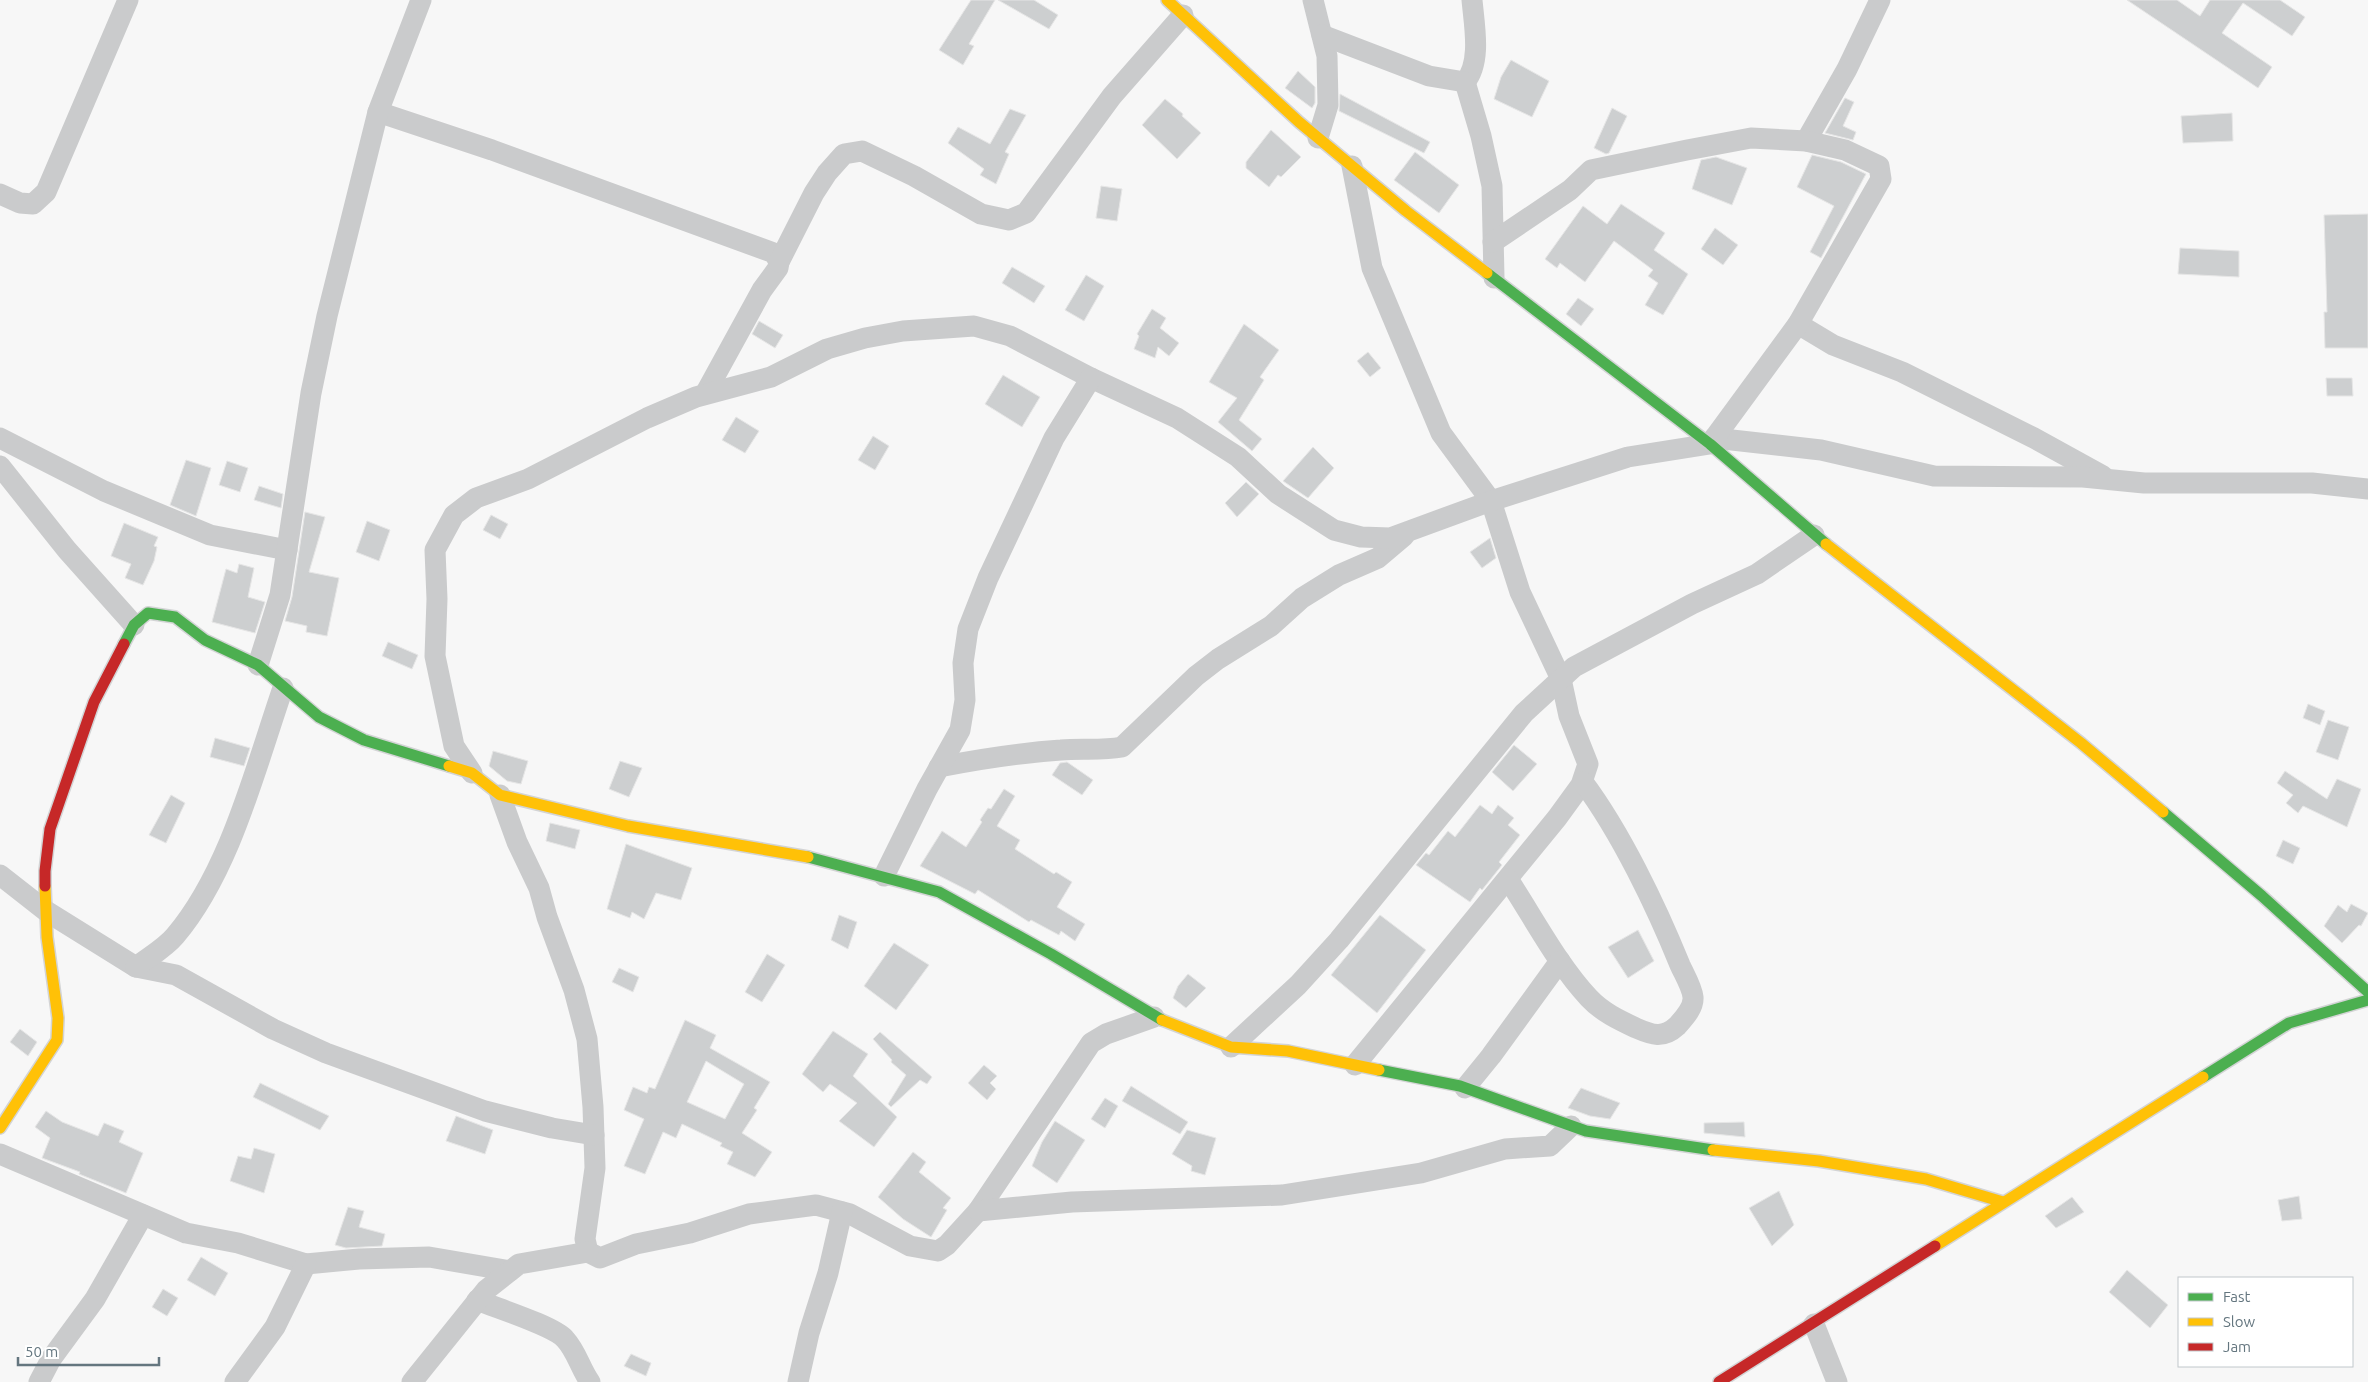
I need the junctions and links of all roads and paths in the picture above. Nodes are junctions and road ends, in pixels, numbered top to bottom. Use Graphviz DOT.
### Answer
graph roads {
  1 [pos="128,0"];
  2 [pos="421,0"];
  3 [pos="1167,0"];
  4 [pos="1313,0"];
  5 [pos="1472,0"];
  6 [pos="1880,0"];
  7 [pos="1183,15"];
  8 [pos="1322,36"];
  9 [pos="1465,82"];
  10 [pos="378,112"];
  11 [pos="1318,138"];
  12 [pos="1806,141"];
  13 [pos="1352,166"];
  14 [pos="0,194"];
  15 [pos="1493,242"];
  16 [pos="779,262"];
  17 [pos="1494,278"];
  18 [pos="1798,324"];
  19 [pos="1091,378"];
  20 [pos="705,394"];
  21 [pos="0,438"];
  22 [pos="1712,441"];
  23 [pos="0,466"];
  24 [pos="2110,480"];
  25 [pos="2368,488"];
  26 [pos="1491,500"];
  27 [pos="1411,530"];
  28 [pos="1814,536"];
  29 [pos="287,550"];
  30 [pos="134,624"];
  31 [pos="258,665"];
  32 [pos="1562,679"];
  33 [pos="283,688"];
  34 [pos="939,767"];
  35 [pos="472,773"];
  36 [pos="1582,782"];
  37 [pos="500,794"];
  38 [pos="0,875"];
  39 [pos="884,876"];
  40 [pos="1508,879"];
  41 [pos="46,911"];
  42 [pos="1560,961"];
  43 [pos="136,967"];
  44 [pos="2368,992"];
  45 [pos="2368,1000"];
  46 [pos="1154,1017"];
  47 [pos="1231,1047"];
  48 [pos="1356,1065"];
  49 [pos="1465,1088"];
  50 [pos="1571,1126"];
  51 [pos="0,1128"];
  52 [pos="594,1135"];
  53 [pos="0,1154"];
  54 [pos="2003,1202"];
  55 [pos="978,1211"];
  56 [pos="842,1212"];
  57 [pos="143,1215"];
  58 [pos="588,1252"];
  59 [pos="306,1264"];
  60 [pos="510,1271"];
  61 [pos="477,1300"];
  62 [pos="1814,1324"];
  63 [pos="1837,1381"];
  64 [pos="39,1382"];
  65 [pos="235,1382"];
  66 [pos="412,1382"];
  67 [pos="590,1382"];
  68 [pos="798,1382"];
  69 [pos="1719,1382"];
  1 -- 14 [label="street"];
  2 -- 10 [label="street"];
  3 -- 7 [label="street"];
  4 -- 8 [label="street"];
  5 -- 9 [label="street"];
  6 -- 12 [label="street"];
  7 -- 11 [label="street"];
  7 -- 16 [label="street"];
  8 -- 9 [label="street"];
  8 -- 11 [label="street"];
  9 -- 15 [label="street"];
  10 -- 16 [label="street"];
  10 -- 29 [label="street"];
  11 -- 13 [label="street"];
  12 -- 15 [label="street"];
  12 -- 18 [label="street"];
  13 -- 17 [label="street"];
  13 -- 26 [label="street"];
  15 -- 17 [label="street"];
  16 -- 20 [label="street"];
  17 -- 22 [label="street"];
  18 -- 22 [label="street"];
  18 -- 24 [label="street"];
  19 -- 20 [label="street"];
  19 -- 27 [label="street"];
  19 -- 34 [label="street"];
  20 -- 35 [label="street"];
  21 -- 29 [label="street"];
  22 -- 24 [label="street"];
  22 -- 26 [label="street"];
  22 -- 28 [label="street"];
  23 -- 30 [label="street"];
  24 -- 25 [label="street"];
  26 -- 27 [label="street"];
  26 -- 32 [label="street"];
  27 -- 34 [label="street"];
  28 -- 32 [label="street"];
  28 -- 44 [label="street"];
  29 -- 31 [label="street"];
  30 -- 31 [label="street"];
  30 -- 41 [label="street"];
  31 -- 33 [label="street"];
  32 -- 36 [label="street"];
  32 -- 47 [label="street"];
  33 -- 35 [label="street"];
  33 -- 43 [label="street"];
  34 -- 39 [label="street"];
  35 -- 37 [label="street"];
  36 -- 40 [label="street"];
  36 -- 42 [label="street"];
  37 -- 39 [label="street"];
  37 -- 52 [label="street"];
  38 -- 41 [label="street"];
  39 -- 46 [label="street"];
  40 -- 42 [label="street"];
  40 -- 48 [label="street"];
  41 -- 43 [label="street"];
  41 -- 51 [label="street"];
  42 -- 49 [label="street"];
  43 -- 52 [label="street"];
  45 -- 54 [label="street"];
  46 -- 47 [label="street"];
  46 -- 55 [label="street"];
  47 -- 48 [label="street"];
  48 -- 49 [label="street"];
  49 -- 50 [label="street"];
  50 -- 54 [label="street"];
  50 -- 55 [label="street"];
  52 -- 58 [label="street"];
  53 -- 57 [label="street"];
  54 -- 62 [label="street"];
  55 -- 56 [label="street"];
  56 -- 58 [label="street"];
  56 -- 68 [label="street"];
  57 -- 59 [label="street"];
  57 -- 64 [label="street"];
  58 -- 60 [label="street"];
  59 -- 60 [label="street"];
  59 -- 65 [label="street"];
  60 -- 61 [label="street"];
  61 -- 66 [label="street"];
  61 -- 67 [label="street"];
  62 -- 63 [label="street"];
  62 -- 69 [label="street"];
}
